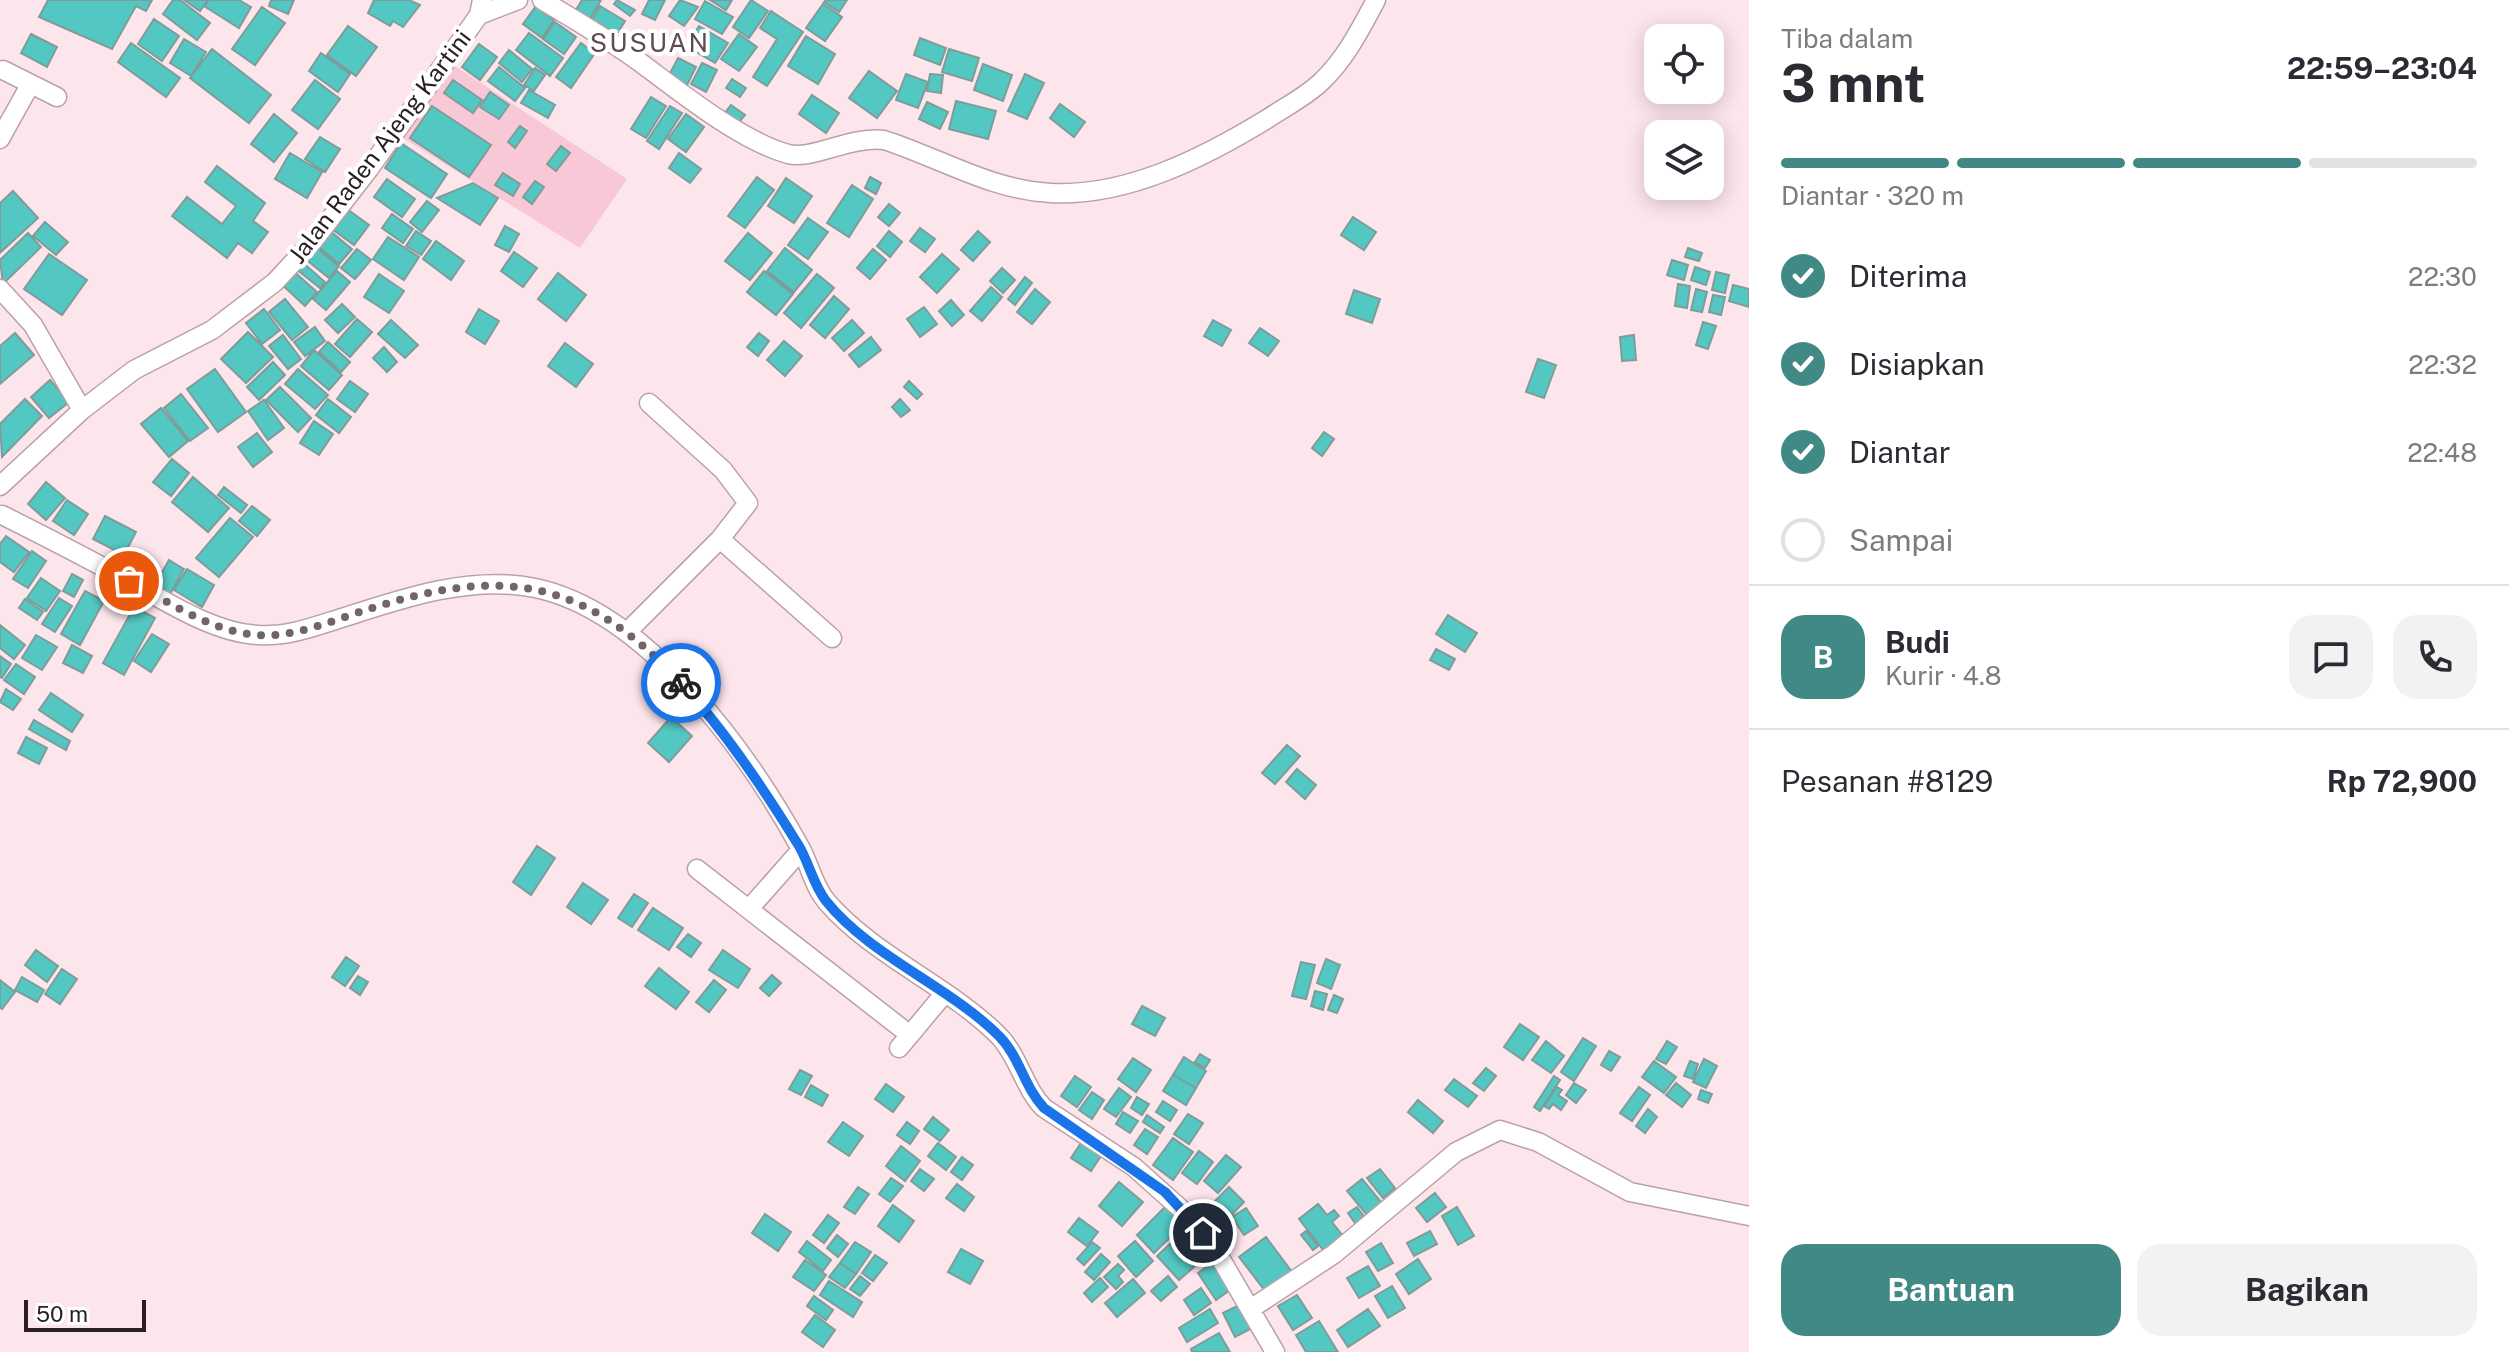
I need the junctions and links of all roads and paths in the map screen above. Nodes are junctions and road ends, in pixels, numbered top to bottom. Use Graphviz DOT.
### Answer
graph roads {
  1 [pos="518,0"];
  2 [pos="542,0"];
  3 [pos="1376,0"];
  4 [pos="481,8"];
  5 [pos="3,70"];
  6 [pos="30,85"];
  7 [pos="57,97"];
  8 [pos="0,139"];
  9 [pos="0,289"];
  10 [pos="649,403"];
  11 [pos="82,410"];
  12 [pos="0,486"];
  13 [pos="1,511"];
  14 [pos="720,539"];
  15 [pos="628,631"];
  16 [pos="832,638"];
  17 [pos="801,850"];
  18 [pos="697,869"];
  19 [pos="749,909"];
  20 [pos="944,994"];
  21 [pos="1749,1216"];
  22 [pos="1252,1308"];
  23 [pos="1275,1352"];
  1 -- 4 [label="street"];
  2 -- 3 [label="street"];
  4 -- 11 [label="street, Jalan Raden Ajeng Kartini"];
  5 -- 6 [label="street"];
  6 -- 7 [label="street"];
  6 -- 8 [label="street"];
  9 -- 11 [label="street"];
  10 -- 14 [label="street"];
  11 -- 12 [label="street, Jalan Raden Ajeng Kartini"];
  13 -- 15 [label="street"];
  14 -- 15 [label="street"];
  14 -- 16 [label="street"];
  15 -- 17 [label="street"];
  17 -- 19 [label="street"];
  17 -- 20 [label="street"];
  18 -- 19 [label="street"];
  19 -- 20 [label="street"];
  20 -- 22 [label="street"];
  21 -- 22 [label="street"];
  22 -- 23 [label="street"];
}
